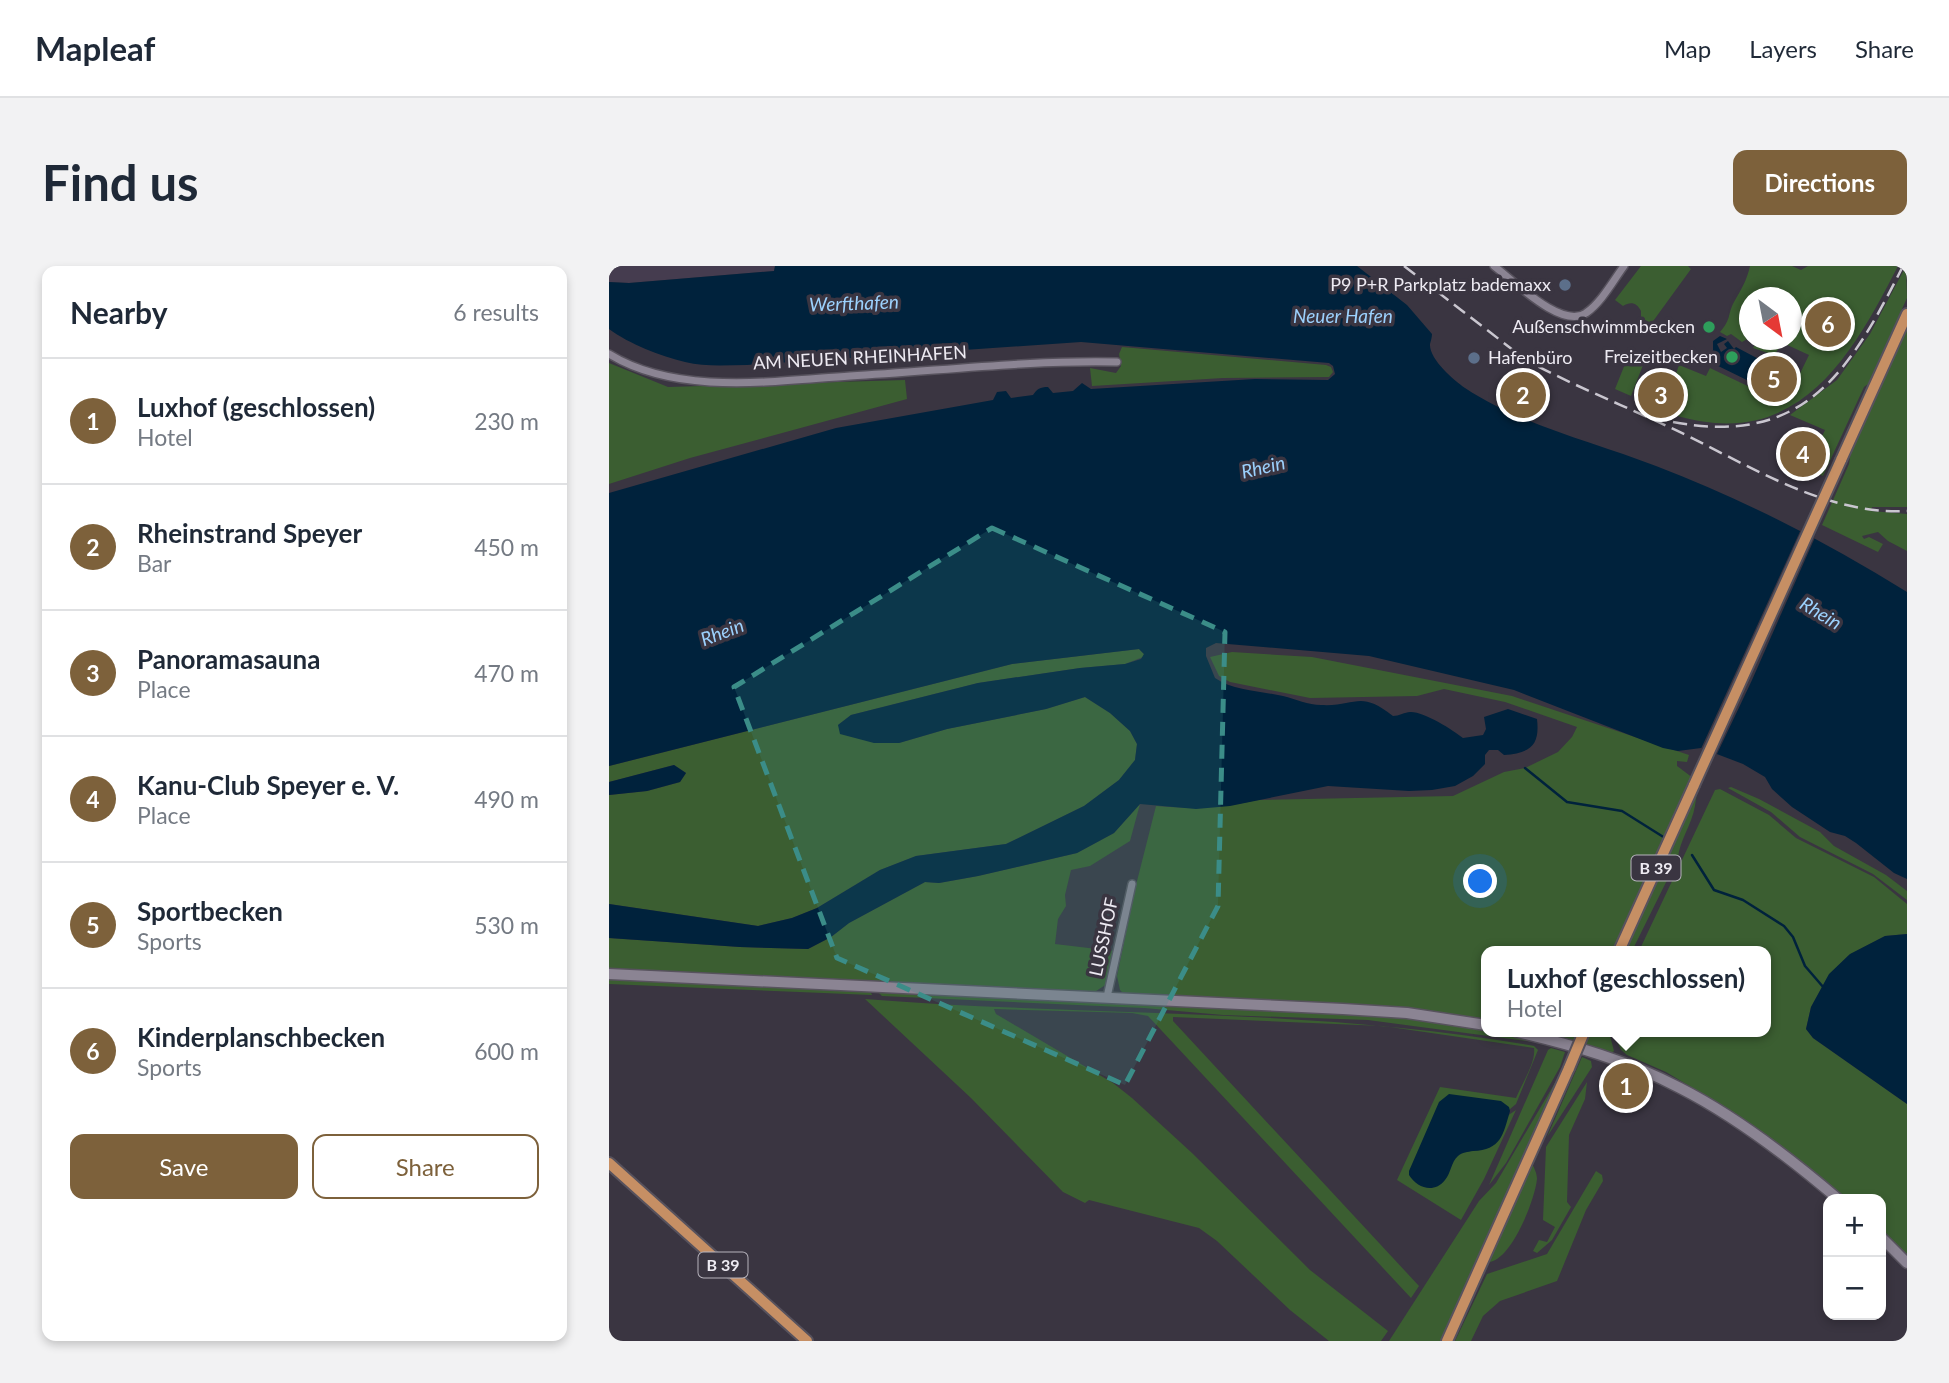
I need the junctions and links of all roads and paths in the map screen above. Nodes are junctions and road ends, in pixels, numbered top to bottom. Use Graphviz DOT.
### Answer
graph roads {
  1 [pos="1494,266"];
  2 [pos="1624,266"];
  3 [pos="1907,314"];
  4 [pos="609,354"];
  5 [pos="1117,362"];
  6 [pos="1132,884"];
  7 [pos="1621,946"];
  8 [pos="609,974"];
  9 [pos="1107,997"];
  10 [pos="1481,1024"];
  11 [pos="1534,1037"];
  12 [pos="1582,1037"];
  13 [pos="609,1163"];
  14 [pos="1832,1194"];
  15 [pos="1886,1242"];
  16 [pos="1907,1263"];
  17 [pos="807,1341"];
  18 [pos="1447,1341"];
  1 -- 2 [label="street"];
  3 -- 7 [label="main road, B 39, bridge"];
  4 -- 5 [label="street, AM NEUEN RHEINHAFEN"];
  6 -- 9 [label="street, LUSSHOF"];
  8 -- 9 [label="street"];
  9 -- 10 [label="street"];
  11 -- 14 [label="street"];
  12 -- 18 [label="main road, bridge"];
  13 -- 17 [label="main road, B 39"];
  15 -- 16 [label="street"];
}
